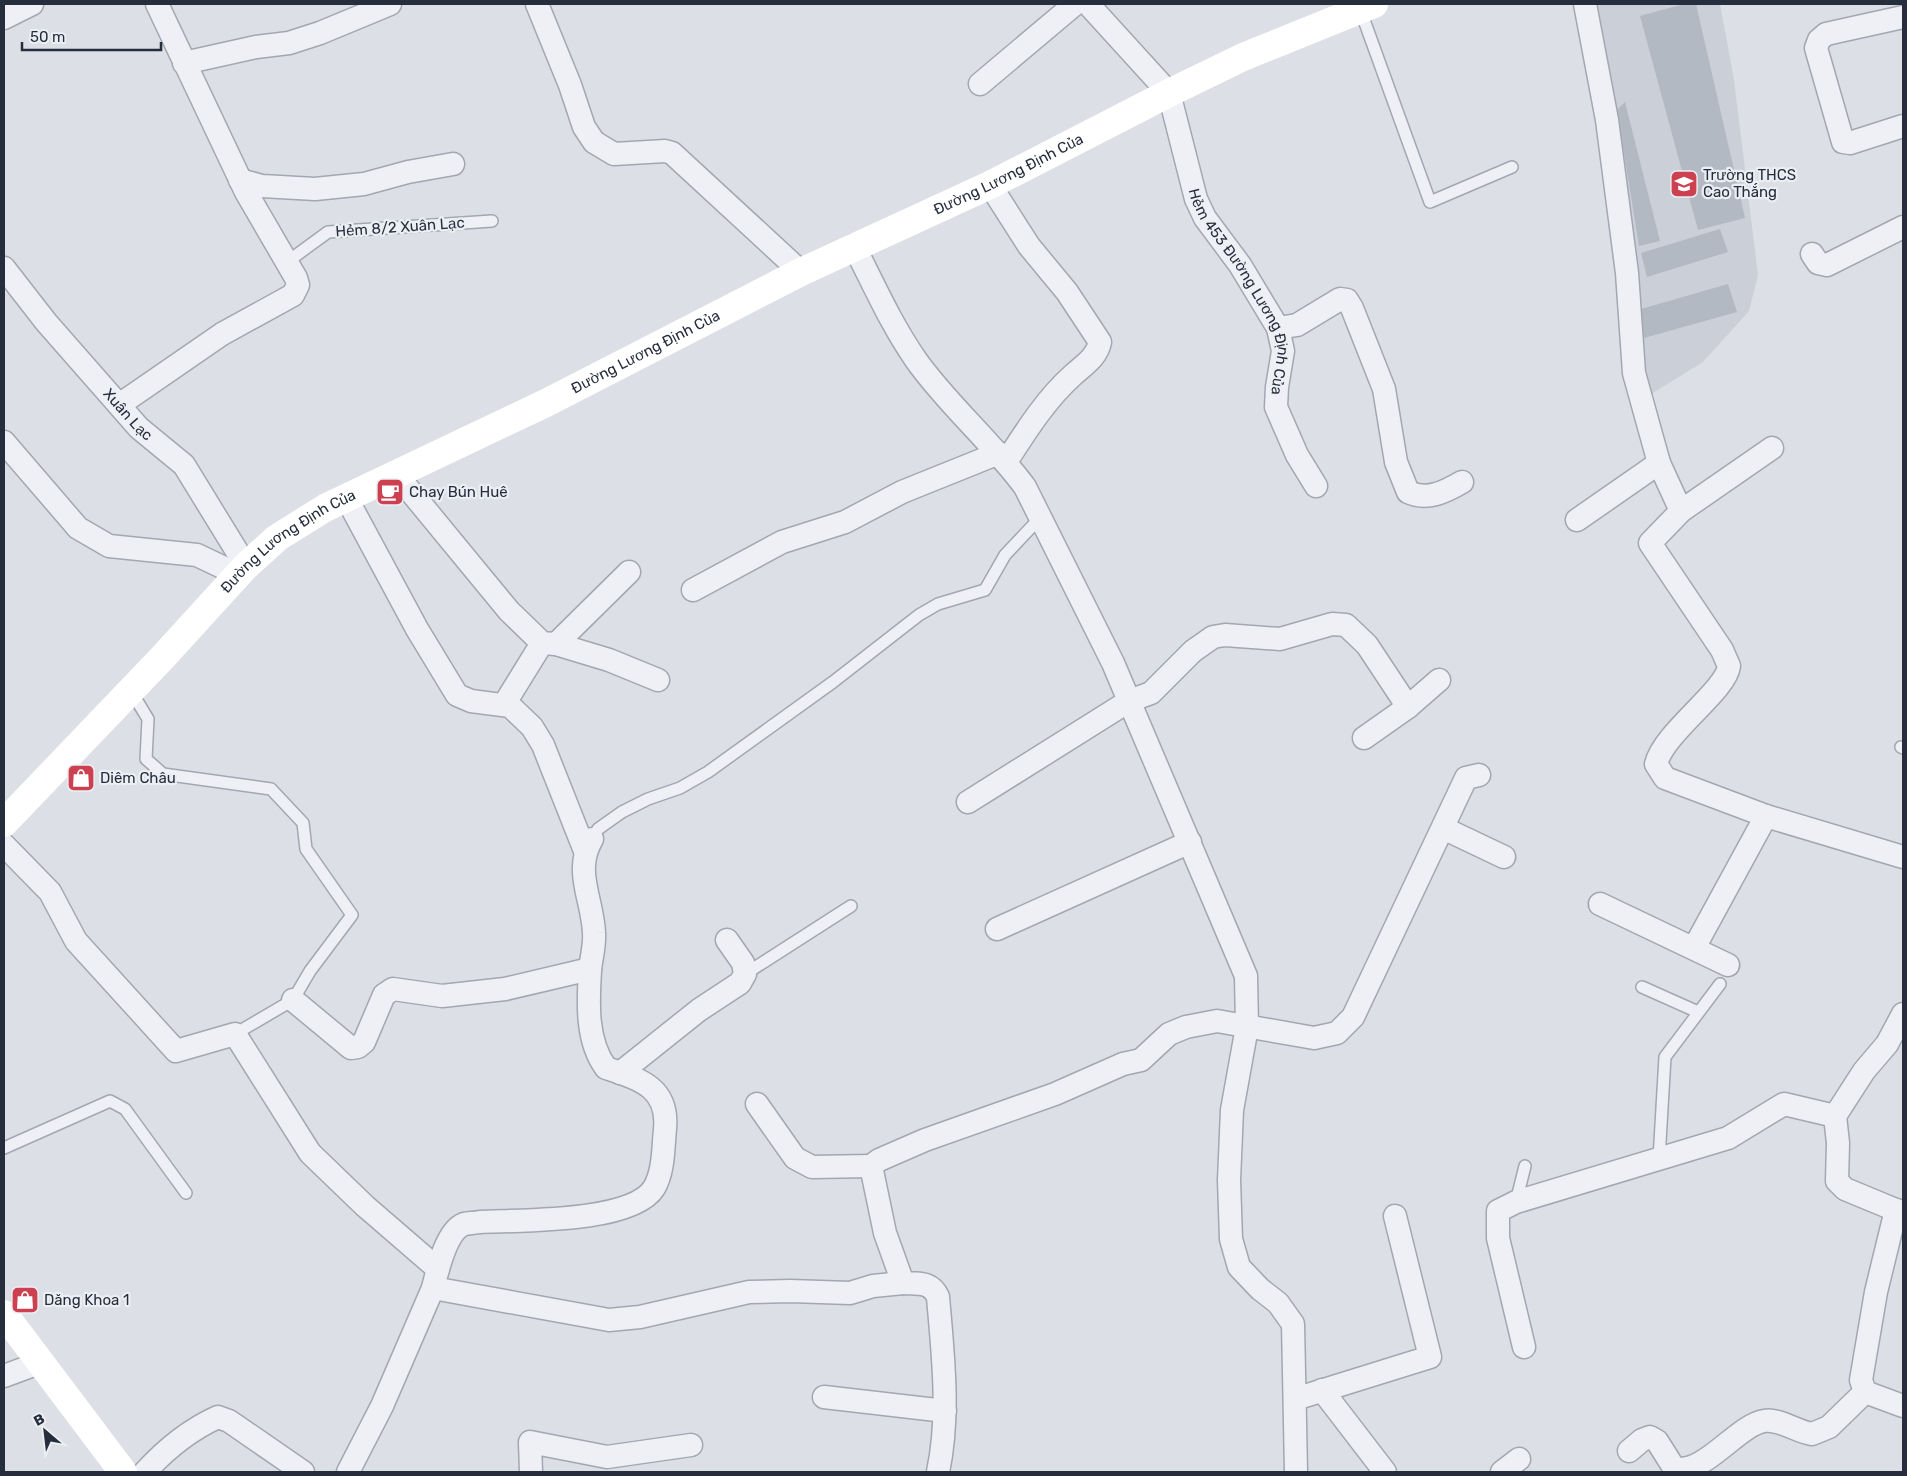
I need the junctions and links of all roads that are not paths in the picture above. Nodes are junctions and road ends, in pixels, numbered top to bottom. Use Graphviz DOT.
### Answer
graph roads {
  1 [pos="32,4"];
  2 [pos="157,4"];
  3 [pos="390,4"];
  4 [pos="537,4"];
  5 [pos="1075,4"];
  6 [pos="1088,4"];
  7 [pos="1585,4"];
  8 [pos="1364,6"];
  9 [pos="1903,17"];
  10 [pos="4,18"];
  11 [pos="184,62"];
  12 [pos="980,84"];
  13 [pos="1168,93"];
  14 [pos="1903,126"];
  15 [pos="452,164"];
  16 [pos="1512,167"];
  17 [pos="240,180"];
  18 [pos="990,185"];
  19 [pos="492,221"];
  20 [pos="1903,227"];
  21 [pos="854,246"];
  22 [pos="1812,254"];
  23 [pos="287,262"];
  24 [pos="4,268"];
  25 [pos="801,272"];
  26 [pos="1278,328"];
  27 [pos="118,405"];
  28 [pos="4,442"];
  29 [pos="1772,448"];
  30 [pos="1002,457"];
  31 [pos="1659,463"];
  32 [pos="397,475"];
  33 [pos="1462,482"];
  34 [pos="1316,486"];
  35 [pos="347,499"];
  36 [pos="1681,511"];
  37 [pos="1040,518"];
  38 [pos="1577,520"];
  39 [pos="242,570"];
  40 [pos="629,572"];
  41 [pos="693,590"];
  42 [pos="549,644"];
  43 [pos="658,680"];
  44 [pos="1439,680"];
  45 [pos="131,691"];
  46 [pos="1129,701"];
  47 [pos="505,703"];
  48 [pos="1408,707"];
  49 [pos="1364,738"];
  50 [pos="1479,775"];
  51 [pos="968,802"];
  52 [pos="1766,816"];
  53 [pos="6,817"];
  54 [pos="1443,828"];
  55 [pos="1190,842"];
  56 [pos="4,845"];
  57 [pos="588,845"];
  58 [pos="1504,857"];
  59 [pos="1903,857"];
  60 [pos="1600,904"];
  61 [pos="851,906"];
  62 [pos="997,929"];
  63 [pos="727,940"];
  64 [pos="1694,948"];
  65 [pos="590,969"];
  66 [pos="745,974"];
  67 [pos="1724,975"];
  68 [pos="1642,987"];
  69 [pos="293,1000"];
  70 [pos="1698,1012"];
  71 [pos="1903,1014"];
  72 [pos="1247,1027"];
  73 [pos="235,1034"];
  74 [pos="620,1073"];
  75 [pos="757,1104"];
  76 [pos="1835,1116"];
  77 [pos="4,1148"];
  78 [pos="1659,1159"];
  79 [pos="872,1166"];
  80 [pos="1525,1166"];
  81 [pos="186,1192"];
  82 [pos="1516,1202"];
  83 [pos="1900,1212"];
  84 [pos="1395,1216"];
  85 [pos="436,1279"];
  86 [pos="903,1283"];
  87 [pos="4,1314"];
  88 [pos="1524,1347"];
  89 [pos="39,1363"];
  90 [pos="4,1376"];
  91 [pos="1322,1390"];
  92 [pos="1865,1392"];
  93 [pos="824,1397"];
  94 [pos="1295,1399"];
  95 [pos="1903,1406"];
  96 [pos="945,1411"];
  97 [pos="691,1444"];
  98 [pos="1629,1451"];
  99 [pos="1519,1459"];
  100 [pos="1299,1470"];
  101 [pos="124,1472"];
  102 [pos="145,1472"];
  103 [pos="303,1472"];
  104 [pos="348,1472"];
  105 [pos="531,1472"];
  106 [pos="938,1472"];
  107 [pos="1385,1472"];
  108 [pos="1502,1472"];
  1 -- 10 [label="street"];
  2 -- 11 [label="street"];
  3 -- 11 [label="street"];
  4 -- 25 [label="street"];
  5 -- 12 [label="street"];
  6 -- 13 [label="street"];
  7 -- 31 [label="street"];
  8 -- 13 [label="street, Đường Lương Định Của"];
  8 -- 16 [label="lane"];
  9 -- 14 [label="street"];
  11 -- 17 [label="street"];
  13 -- 18 [label="street, Đường Lương Định Của"];
  13 -- 26 [label="street, Hẻm 453 Đường Lương Định Của"];
  15 -- 17 [label="street"];
  17 -- 23 [label="street"];
  18 -- 21 [label="street, Đường Lương Định Của"];
  18 -- 30 [label="street"];
  19 -- 23 [label="lane, Hẻm 8/2 Xuân Lạc"];
  20 -- 22 [label="street"];
  21 -- 25 [label="street, Đường Lương Định Của"];
  21 -- 30 [label="street"];
  23 -- 27 [label="street"];
  24 -- 27 [label="street, Xuân Lạc"];
  25 -- 32 [label="street, Đường Lương Định Của"];
  26 -- 33 [label="street"];
  26 -- 34 [label="street, Hẻm 453 Đường Lương Định Của"];
  27 -- 39 [label="street, Xuân Lạc"];
  28 -- 39 [label="street"];
  29 -- 36 [label="street"];
  30 -- 37 [label="street"];
  30 -- 41 [label="street"];
  31 -- 36 [label="street"];
  31 -- 38 [label="street"];
  32 -- 35 [label="street, Đường Lương Định Của"];
  32 -- 42 [label="street"];
  35 -- 39 [label="street, Đường Lương Định Của"];
  35 -- 47 [label="street"];
  36 -- 52 [label="street"];
  37 -- 46 [label="street"];
  37 -- 57 [label="lane"];
  39 -- 45 [label="street, Đường Lương Định Của"];
  40 -- 42 [label="street"];
  42 -- 43 [label="street"];
  42 -- 47 [label="street"];
  44 -- 48 [label="street"];
  45 -- 53 [label="street, Đường Lương Định Của"];
  45 -- 69 [label="lane"];
  46 -- 48 [label="street"];
  46 -- 51 [label="street"];
  46 -- 55 [label="street"];
  47 -- 57 [label="street"];
  48 -- 49 [label="street"];
  50 -- 54 [label="street"];
  52 -- 59 [label="street"];
  52 -- 64 [label="street"];
  54 -- 58 [label="street"];
  54 -- 72 [label="street"];
  55 -- 62 [label="street"];
  55 -- 72 [label="street"];
  56 -- 73 [label="street"];
  57 -- 65 [label="street"];
  60 -- 64 [label="street"];
  61 -- 66 [label="lane"];
  63 -- 66 [label="street"];
  64 -- 67 [label="street"];
  65 -- 69 [label="street"];
  65 -- 74 [label="street"];
  66 -- 74 [label="street"];
  67 -- 70 [label="lane"];
  68 -- 70 [label="lane"];
  69 -- 73 [label="lane"];
  70 -- 78 [label="lane"];
  71 -- 76 [label="street"];
  72 -- 79 [label="street"];
  72 -- 94 [label="street"];
  73 -- 85 [label="street"];
  74 -- 85 [label="street"];
  75 -- 79 [label="street"];
  76 -- 78 [label="street"];
  76 -- 83 [label="street"];
  77 -- 81 [label="lane"];
  78 -- 82 [label="street"];
  79 -- 86 [label="street"];
  80 -- 82 [label="lane"];
  82 -- 88 [label="street"];
  83 -- 92 [label="street"];
  84 -- 91 [label="street"];
  85 -- 86 [label="street"];
  85 -- 104 [label="street"];
  86 -- 96 [label="street"];
  87 -- 89 [label="street"];
  89 -- 90 [label="street"];
  89 -- 101 [label="street"];
  91 -- 94 [label="street"];
  91 -- 107 [label="street"];
  92 -- 95 [label="street"];
  92 -- 98 [label="street"];
  93 -- 96 [label="street"];
  94 -- 100 [label="street"];
  96 -- 106 [label="street"];
  97 -- 105 [label="street"];
  99 -- 108 [label="street"];
  102 -- 103 [label="street"];
}
